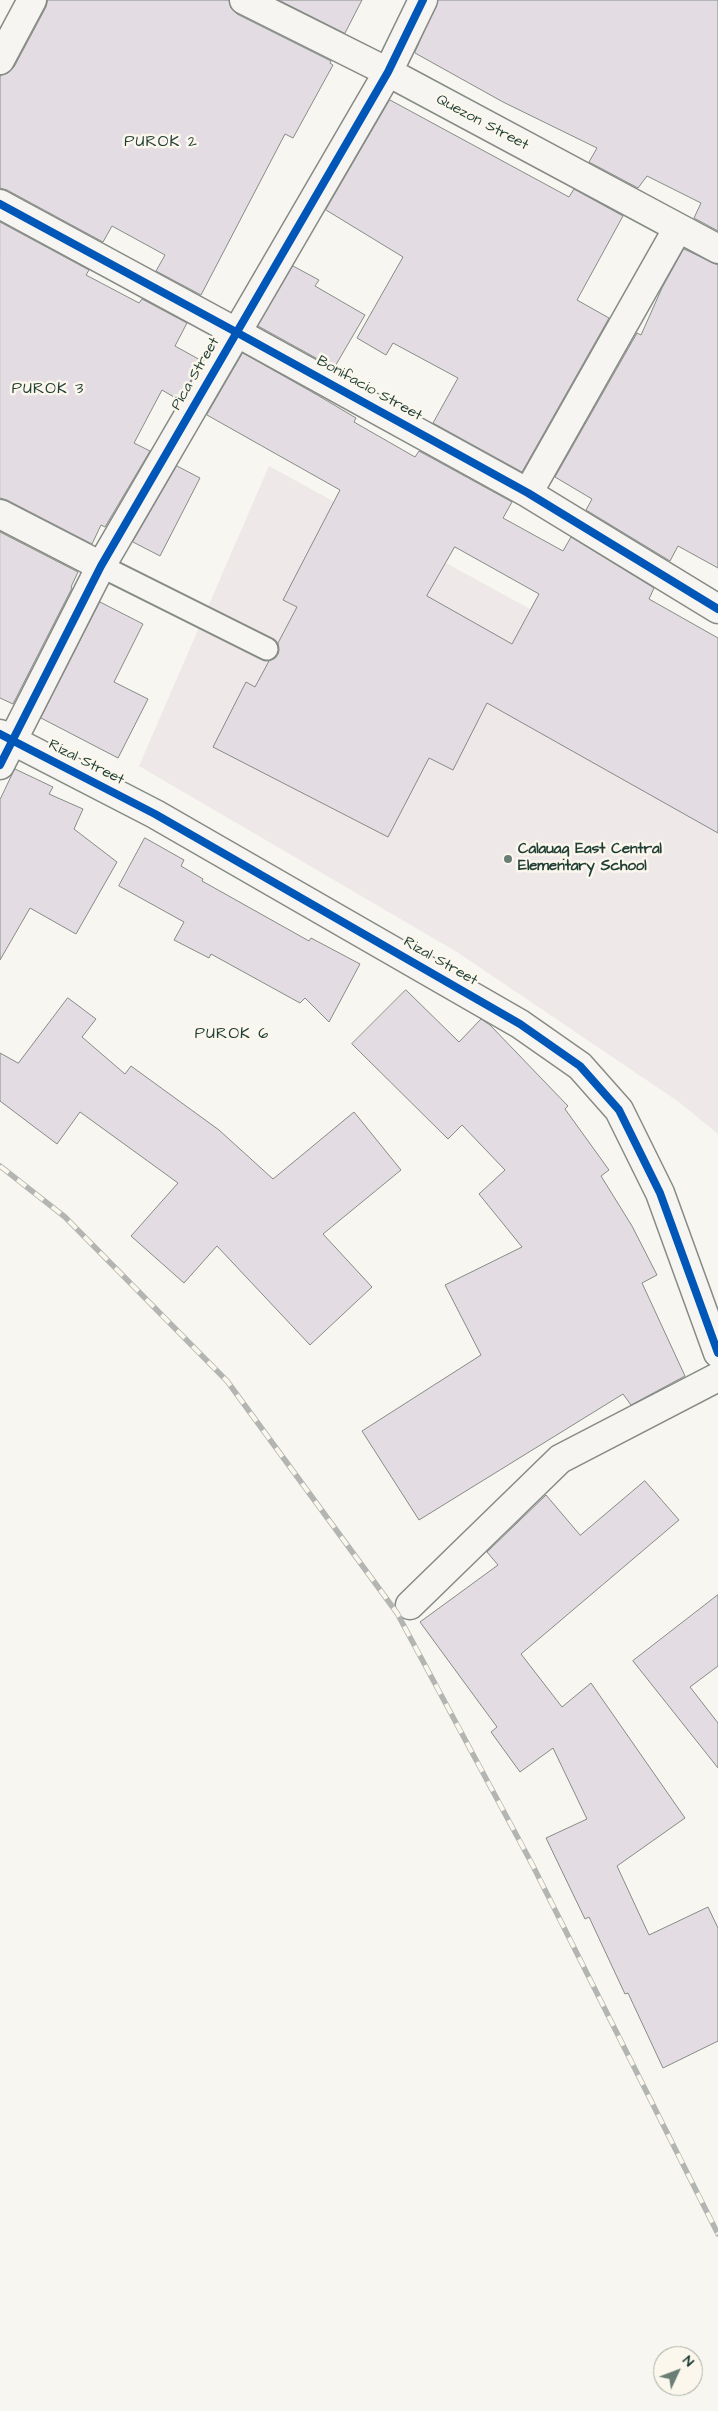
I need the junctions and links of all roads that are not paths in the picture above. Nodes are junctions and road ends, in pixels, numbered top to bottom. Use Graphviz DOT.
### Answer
graph roads {
  1 [pos="32,0"];
  2 [pos="244,0"];
  3 [pos="423,0"];
  4 [pos="0,60"];
  5 [pos="388,72"];
  6 [pos="0,204"];
  7 [pos="678,228"];
  8 [pos="718,250"];
  9 [pos="236,332"];
  10 [pos="528,493"];
  11 [pos="0,514"];
  12 [pos="101,566"];
  13 [pos="718,609"];
  14 [pos="267,649"];
  15 [pos="6,737"];
  16 [pos="0,765"];
  17 [pos="718,1353"];
  18 [pos="718,1377"];
  19 [pos="410,1605"];
  1 -- 4 [label="street"];
  2 -- 5 [label="street, Quezon Street"];
  3 -- 5 [label="street, Pica Street"];
  5 -- 7 [label="street, Quezon Street"];
  5 -- 9 [label="street, Pica Street"];
  6 -- 9 [label="street, Bonifacio Street"];
  7 -- 8 [label="street, Quezon Street"];
  7 -- 10 [label="street"];
  9 -- 10 [label="street, Bonifacio Street"];
  9 -- 12 [label="street, Pica Street"];
  10 -- 13 [label="street, Bonifacio Street"];
  11 -- 12 [label="street"];
  12 -- 14 [label="lane"];
  12 -- 15 [label="street, Pica Street"];
  15 -- 16 [label="street, Pica Street"];
  15 -- 17 [label="street, Rizal Street"];
  18 -- 19 [label="street"];
}
